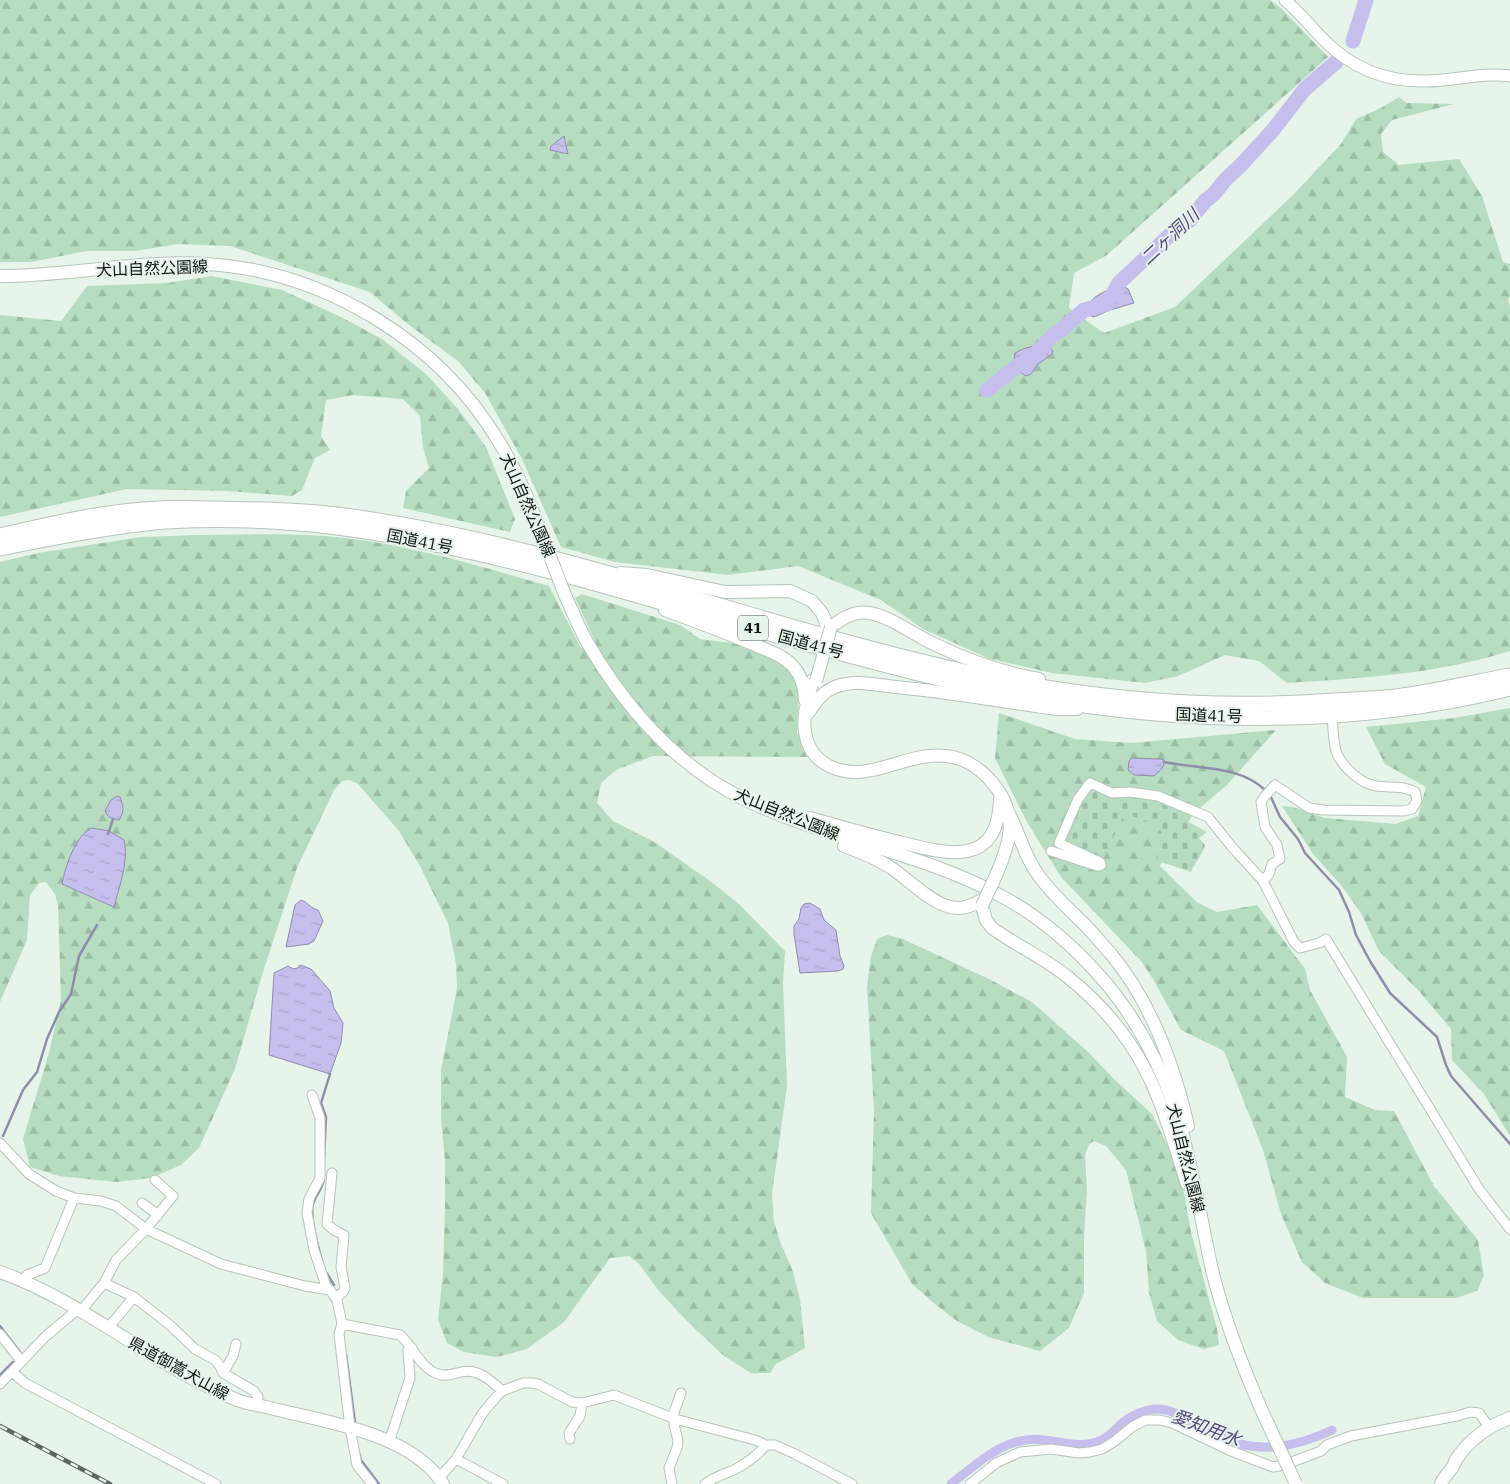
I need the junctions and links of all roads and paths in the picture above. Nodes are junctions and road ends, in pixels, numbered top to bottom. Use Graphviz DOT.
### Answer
graph roads {
  1 [pos="1285,0"];
  2 [pos="1510,76"];
  3 [pos="0,276"];
  4 [pos="0,536"];
  5 [pos="0,548"];
  6 [pos="601,571"];
  7 [pos="611,587"];
  8 [pos="829,628"];
  9 [pos="1510,676"];
  10 [pos="1510,688"];
  11 [pos="1112,703"];
  12 [pos="1332,716"];
  13 [pos="805,717"];
  14 [pos="1000,794"];
  15 [pos="743,799"];
  16 [pos="1006,808"];
  17 [pos="1051,851"];
  18 [pos="1263,881"];
  19 [pos="981,904"];
  20 [pos="312,1095"];
  21 [pos="0,1143"];
  22 [pos="332,1173"];
  23 [pos="155,1180"];
  24 [pos="74,1198"];
  25 [pos="142,1203"];
  26 [pos="158,1215"];
  27 [pos="1507,1216"];
  28 [pos="1202,1218"];
  29 [pos="146,1229"];
  30 [pos="1510,1229"];
  31 [pos="1206,1240"];
  32 [pos="0,1272"];
  33 [pos="23,1280"];
  34 [pos="104,1283"];
  35 [pos="327,1289"];
  36 [pos="134,1296"];
  37 [pos="336,1298"];
  38 [pos="79,1311"];
  39 [pos="342,1324"];
  40 [pos="108,1328"];
  41 [pos="0,1334"];
  42 [pos="236,1344"];
  43 [pos="412,1348"];
  44 [pos="21,1361"];
  45 [pos="12,1372"];
  46 [pos="223,1373"];
  47 [pos="0,1384"];
  48 [pos="502,1391"];
  49 [pos="681,1393"];
  50 [pos="582,1403"];
  51 [pos="257,1405"];
  52 [pos="1510,1418"];
  53 [pos="673,1419"];
  54 [pos="1489,1427"];
  55 [pos="350,1428"];
  56 [pos="570,1438"];
  57 [pos="389,1442"];
  58 [pos="766,1445"];
  59 [pos="456,1459"];
  60 [pos="441,1481"];
  61 [pos="216,1484"];
  62 [pos="372,1484"];
  63 [pos="503,1484"];
  64 [pos="672,1484"];
  65 [pos="705,1484"];
  66 [pos="852,1484"];
  67 [pos="970,1484"];
  68 [pos="1296,1484"];
  69 [pos="1441,1484"];
  1 -- 2 [label="street"];
  3 -- 15 [label="main road, 犬山自然公園線, bridge"];
  4 -- 6 [label="highway, 国道41号 / 41"];
  5 -- 7 [label="highway, 国道41号 / 41"];
  6 -- 8 [label="main road"];
  6 -- 11 [label="highway, 国道41号 / 41"];
  7 -- 11 [label="highway, 国道41号 / 41"];
  7 -- 13 [label="main road"];
  8 -- 11 [label="main road"];
  8 -- 13 [label="main road, bridge"];
  9 -- 11 [label="highway, 国道41号 / 41"];
  10 -- 12 [label="highway, 国道41号 / 41"];
  11 -- 12 [label="highway, 国道41号 / 41"];
  11 -- 13 [label="main road"];
  12 -- 18 [label="street"];
  13 -- 14 [label="main road"];
  14 -- 15 [label="main road"];
  14 -- 16 [label="main road"];
  15 -- 19 [label="main road"];
  15 -- 28 [label="main road, 犬山自然公園線"];
  16 -- 19 [label="main road, bridge"];
  16 -- 31 [label="main road"];
  17 -- 18 [label="street"];
  18 -- 27 [label="street"];
  19 -- 28 [label="main road"];
  20 -- 35 [label="street"];
  21 -- 24 [label="street"];
  22 -- 37 [label="street"];
  23 -- 26 [label="street"];
  24 -- 29 [label="street"];
  24 -- 33 [label="street"];
  25 -- 26 [label="street"];
  26 -- 29 [label="street"];
  27 -- 30 [label="street"];
  28 -- 31 [label="main road, 犬山自然公園線"];
  29 -- 34 [label="street"];
  29 -- 35 [label="street"];
  31 -- 68 [label="main road, 犬山自然公園線, bridge"];
  32 -- 33 [label="main road, 県道御嵩犬山線"];
  33 -- 38 [label="main road, 県道御嵩犬山線"];
  34 -- 36 [label="street"];
  34 -- 38 [label="street"];
  35 -- 37 [label="street"];
  36 -- 40 [label="street"];
  36 -- 46 [label="street"];
  37 -- 39 [label="street"];
  38 -- 40 [label="main road, 県道御嵩犬山線"];
  38 -- 44 [label="street"];
  39 -- 43 [label="street"];
  39 -- 55 [label="street"];
  40 -- 51 [label="main road, 県道御嵩犬山線"];
  41 -- 44 [label="street"];
  42 -- 46 [label="street"];
  43 -- 48 [label="street"];
  43 -- 57 [label="street"];
  44 -- 45 [label="street"];
  45 -- 47 [label="street"];
  45 -- 61 [label="street"];
  46 -- 51 [label="street"];
  48 -- 50 [label="street"];
  48 -- 59 [label="street"];
  49 -- 53 [label="street"];
  50 -- 53 [label="street"];
  50 -- 56 [label="street"];
  51 -- 55 [label="main road, 県道御嵩犬山線"];
  52 -- 54 [label="main road"];
  53 -- 58 [label="street"];
  53 -- 64 [label="street"];
  54 -- 67 [label="street"];
  54 -- 69 [label="main road"];
  55 -- 57 [label="main road, 県道御嵩犬山線"];
  55 -- 62 [label="street"];
  57 -- 60 [label="main road, 県道御嵩犬山線"];
  58 -- 65 [label="street"];
  58 -- 66 [label="street"];
  59 -- 60 [label="street"];
  59 -- 63 [label="street"];
}
